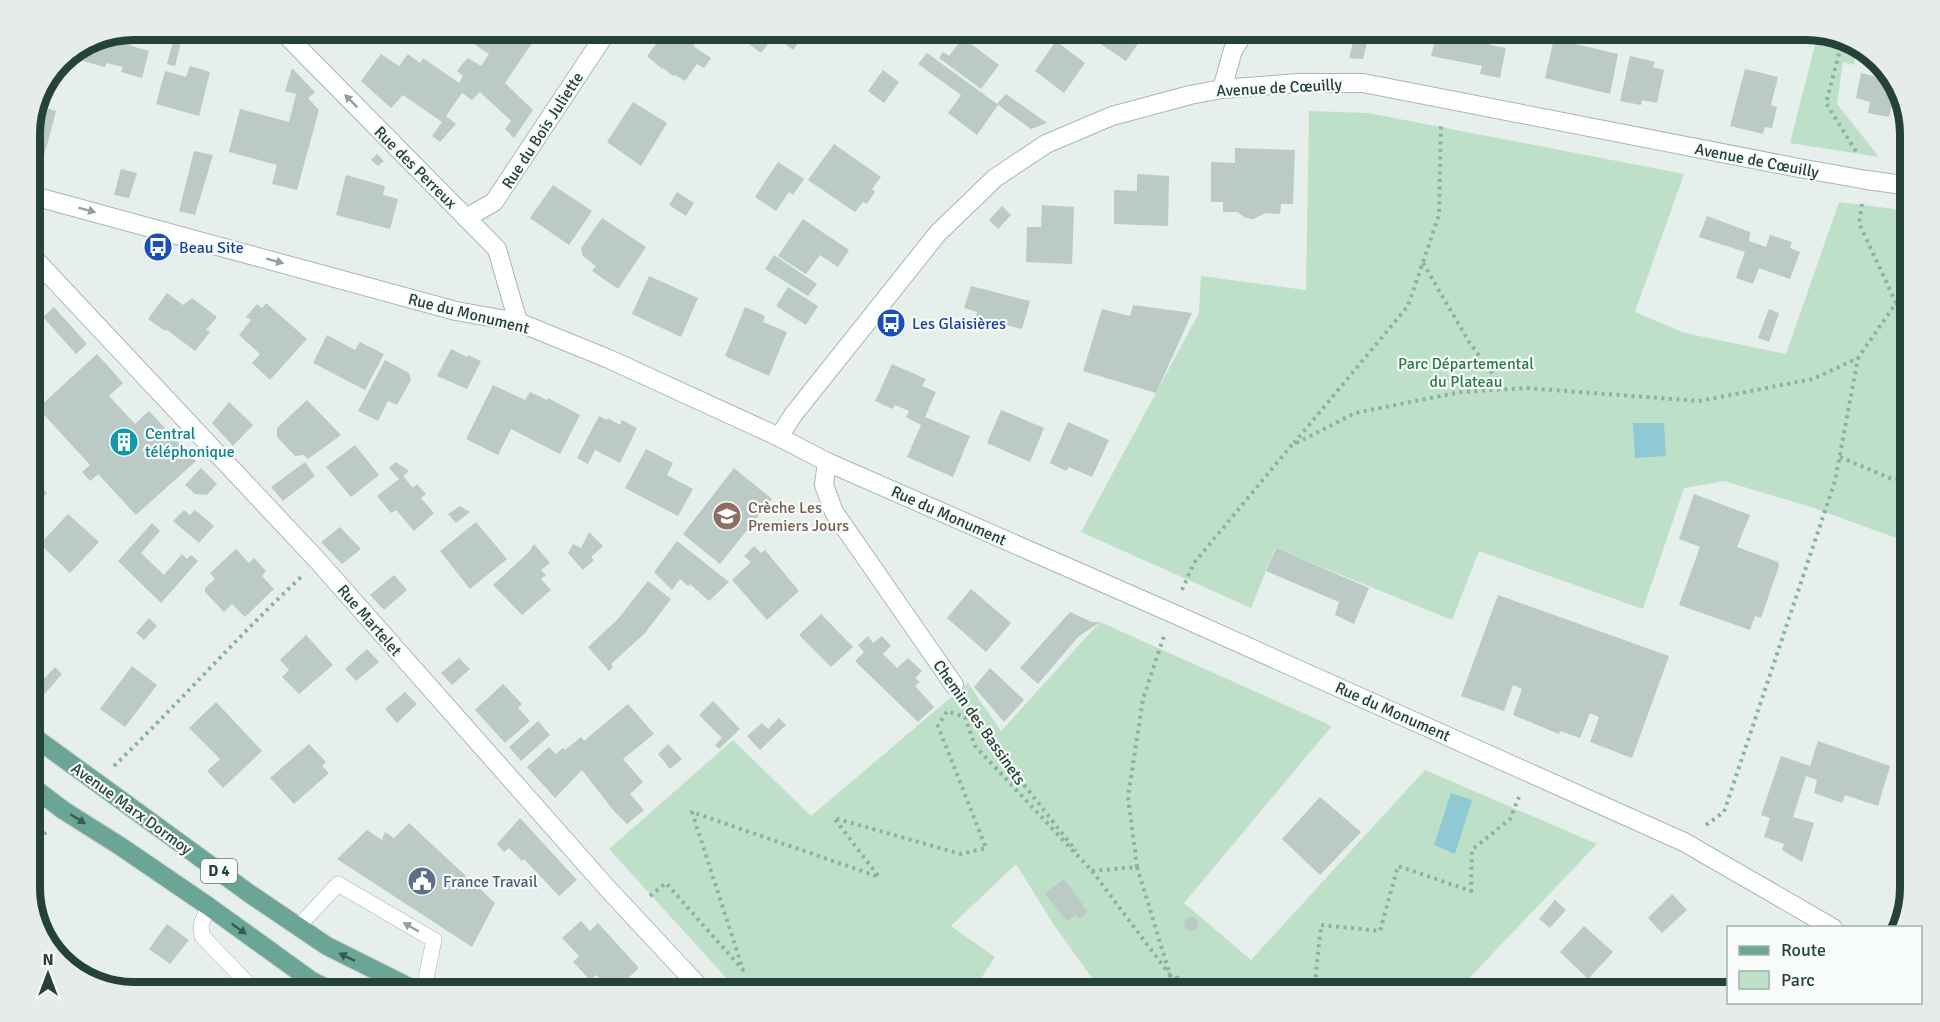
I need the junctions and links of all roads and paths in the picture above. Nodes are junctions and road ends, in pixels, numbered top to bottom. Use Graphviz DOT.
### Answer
graph roads {
  1 [pos="291,40"];
  2 [pos="601,40"];
  3 [pos="1240,40"];
  4 [pos="1841,47"];
  5 [pos="1222,89"];
  6 [pos="1442,99"];
  7 [pos="1860,158"];
  8 [pos="1899,184"];
  9 [pos="1864,196"];
  10 [pos="41,198"];
  11 [pos="466,218"];
  12 [pos="1423,262"];
  13 [pos="41,266"];
  14 [pos="1896,303"];
  15 [pos="1899,306"];
  16 [pos="518,322"];
  17 [pos="1858,358"];
  18 [pos="1504,389"];
  19 [pos="779,437"];
  20 [pos="1291,446"];
  21 [pos="1840,457"];
  22 [pos="827,462"];
  23 [pos="1899,479"];
  24 [pos="308,571"];
  25 [pos="1172,612"];
  26 [pos="954,685"];
  27 [pos="41,742"];
  28 [pos="110,771"];
  29 [pos="1530,772"];
  30 [pos="41,793"];
  31 [pos="53,823"];
  32 [pos="41,838"];
  33 [pos="1684,842"];
  34 [pos="1137,867"];
  35 [pos="1092,872"];
  36 [pos="648,898"];
  37 [pos="208,906"];
  38 [pos="1831,926"];
  39 [pos="298,927"];
  40 [pos="1170,975"];
  41 [pos="246,982"];
  42 [pos="314,982"];
  43 [pos="399,982"];
  44 [pos="425,982"];
  45 [pos="695,982"];
  46 [pos="1174,982"];
  47 [pos="1179,982"];
  48 [pos="1189,982"];
  49 [pos="1315,982"];
  11 -- 1 [label="street, Rue des Perreux, one-way"];
  2 -- 11 [label="street, Rue du Bois Juliette"];
  3 -- 5 [label="street"];
  4 -- 7 [label="path"];
  5 -- 6 [label="street, Avenue de Cœuilly"];
  5 -- 19 [label="street, Avenue de Cœuilly"];
  6 -- 8 [label="street, Avenue de Cœuilly"];
  6 -- 12 [label="path"];
  9 -- 14 [label="path"];
  10 -- 16 [label="street, Rue du Monument, one-way"];
  11 -- 16 [label="street, Rue des Perreux"];
  12 -- 18 [label="path"];
  12 -- 20 [label="path"];
  13 -- 45 [label="street, Rue Martelet"];
  14 -- 15 [label="path"];
  14 -- 17 [label="path"];
  16 -- 19 [label="street, Rue du Monument"];
  17 -- 18 [label="path"];
  17 -- 21 [label="path"];
  18 -- 20 [label="path"];
  19 -- 22 [label="street, Rue du Monument"];
  20 -- 25 [label="path"];
  21 -- 23 [label="path"];
  21 -- 33 [label="path"];
  22 -- 25 [label="street, Rue du Monument"];
  22 -- 26 [label="street, Chemin des Bassinets"];
  24 -- 28 [label="path"];
  25 -- 29 [label="street, Rue du Monument"];
  25 -- 34 [label="path"];
  26 -- 35 [label="path, Chemin des Bassinets"];
  27 -- 39 [label="main road, Avenue Marx Dormoy / D 4"];
  29 -- 33 [label="street, Rue du Monument"];
  29 -- 49 [label="path"];
  30 -- 37 [label="main road, D 4, one-way"];
  31 -- 32 [label="path"];
  33 -- 38 [label="street, Rue du Monument"];
  34 -- 35 [label="path"];
  34 -- 40 [label="path"];
  35 -- 36 [label="path"];
  35 -- 40 [label="path, Chemin des Bassinets"];
  37 -- 41 [label="lane"];
  37 -- 42 [label="main road, D 4, one-way"];
  43 -- 39 [label="main road, Avenue Marx Dormoy / D 4, one-way"];
  44 -- 39 [label="lane, one-way"];
  40 -- 46 [label="path"];
  40 -- 47 [label="path, Chemin des Bassinets"];
  40 -- 48 [label="path"];
}
